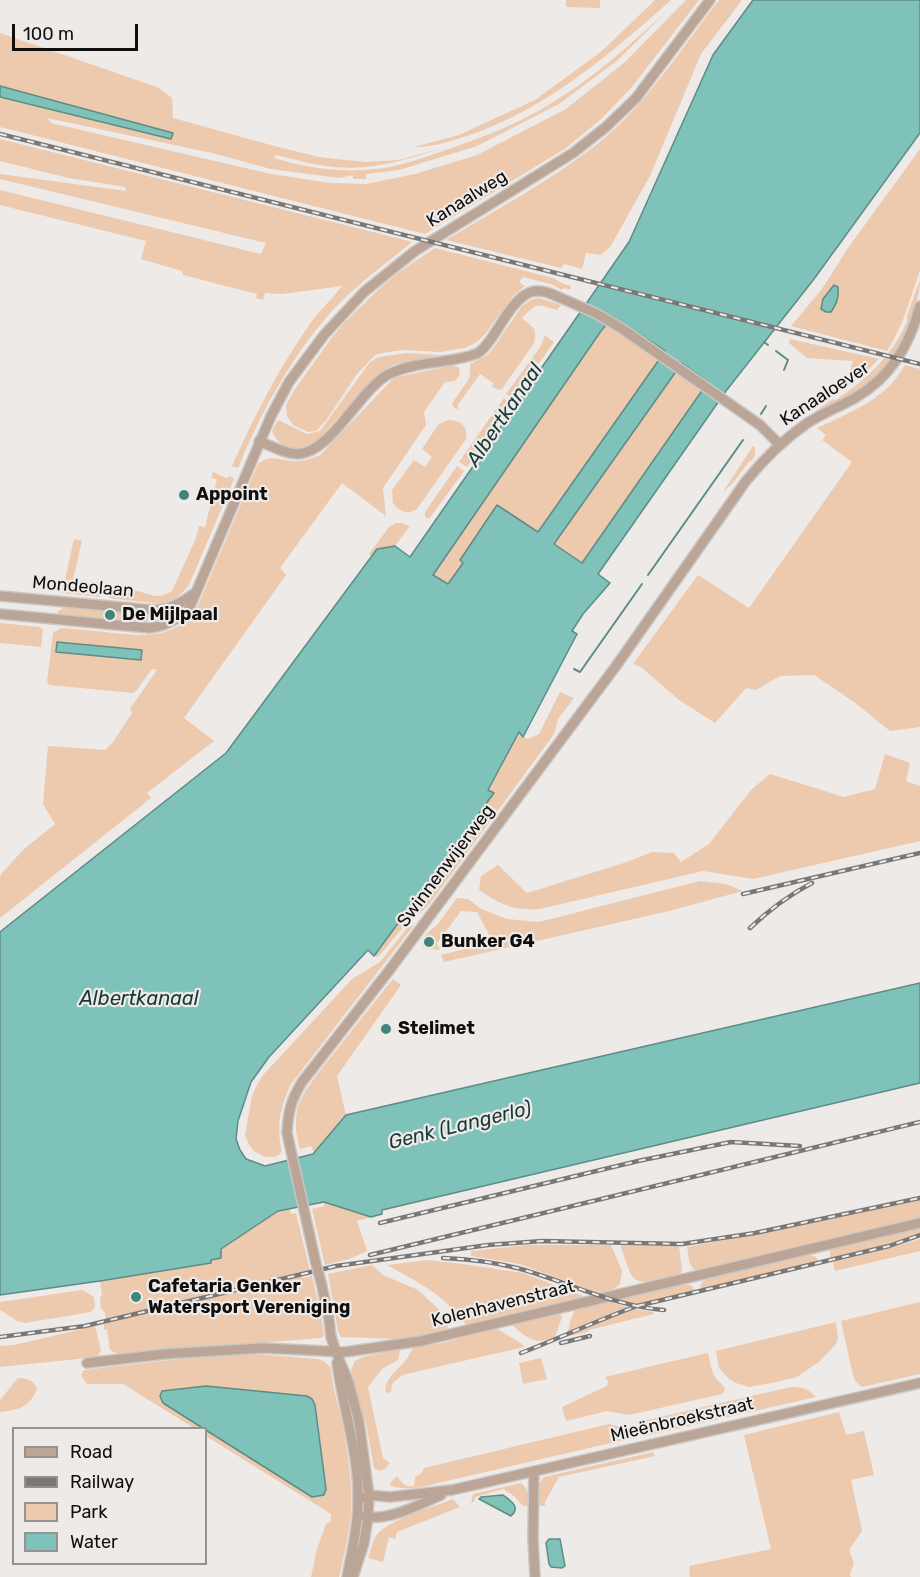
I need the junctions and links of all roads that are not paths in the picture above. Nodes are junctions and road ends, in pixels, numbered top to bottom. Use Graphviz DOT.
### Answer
graph roads {
  1 [pos="710,0"];
  2 [pos="920,306"];
  3 [pos="260,441"];
  4 [pos="780,445"];
  5 [pos="195,593"];
  6 [pos="0,596"];
  7 [pos="18,597"];
  8 [pos="40,599"];
  9 [pos="0,614"];
  10 [pos="26,616"];
  11 [pos="53,619"];
  12 [pos="920,1223"];
  13 [pos="336,1352"];
  14 [pos="87,1364"];
  15 [pos="920,1383"];
  16 [pos="534,1471"];
  17 [pos="452,1490"];
  18 [pos="369,1495"];
  19 [pos="358,1500"];
  20 [pos="357,1515"];
  21 [pos="368,1517"];
  22 [pos="347,1577"];
  23 [pos="353,1577"];
  24 [pos="536,1577"];
  1 -- 3 [label="street, Kanaalweg"];
  2 -- 4 [label="street, Kanaaloever"];
  3 -- 4 [label="street"];
  3 -- 5 [label="street, Mondeolaan"];
  4 -- 13 [label="street, Swinnenwijerweg, bridge"];
  5 -- 8 [label="street, Mondeolaan"];
  5 -- 11 [label="street, Mondeolaan"];
  6 -- 7 [label="street, Mondeolaan"];
  7 -- 8 [label="street, Mondeolaan"];
  7 -- 10 [label="street"];
  8 -- 11 [label="street"];
  9 -- 10 [label="street, Mondeolaan"];
  10 -- 11 [label="street, Mondeolaan"];
  12 -- 13 [label="street, Kolenhavenstraat"];
  13 -- 14 [label="street, Kolenhavenstraat"];
  13 -- 18 [label="street, Swinnenwijerweg"];
  13 -- 19 [label="street, Swinnenwijerweg"];
  15 -- 16 [label="street, Mieënbroekstraat"];
  16 -- 17 [label="street, Mieënbroekstraat"];
  16 -- 24 [label="street"];
  17 -- 18 [label="street, Mieënbroekstraat"];
  17 -- 21 [label="street, Mieënbroekstraat"];
  18 -- 19 [label="street, Mieënbroekstraat"];
  18 -- 21 [label="street, Swinnenwijerweg"];
  19 -- 20 [label="street, Swinnenwijerweg"];
  20 -- 21 [label="street, Mieënbroekstraat"];
  20 -- 22 [label="street, Swinnenwijerweg"];
  21 -- 23 [label="street, Swinnenwijerweg"];
}
